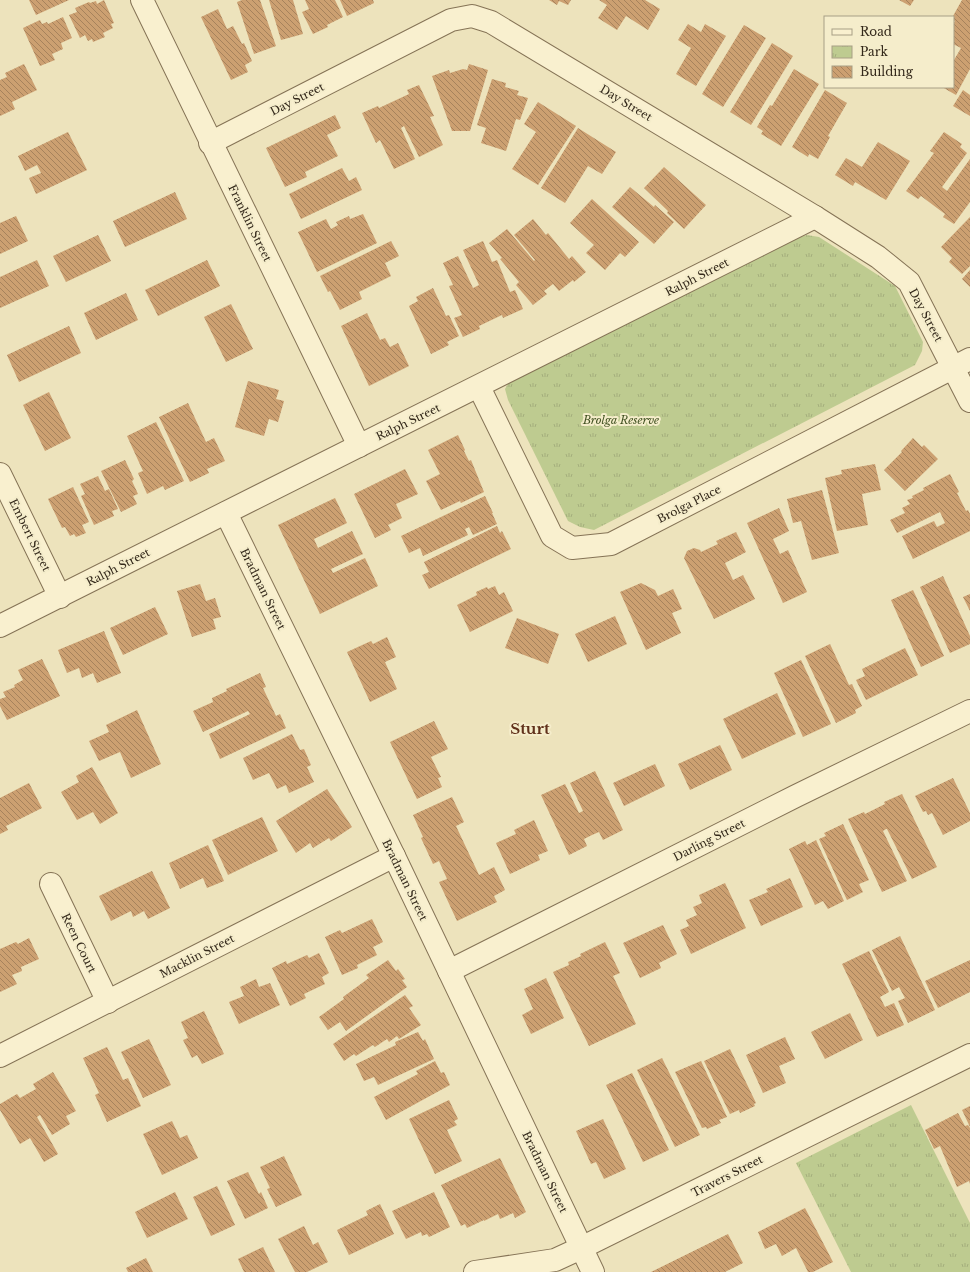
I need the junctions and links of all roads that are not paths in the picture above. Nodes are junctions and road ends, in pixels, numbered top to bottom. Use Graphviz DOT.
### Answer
graph roads {
  1 [pos="142,0"];
  2 [pos="210,143"];
  3 [pos="815,217"];
  4 [pos="962,363"];
  5 [pos="479,387"];
  6 [pos="970,401"];
  7 [pos="359,446"];
  8 [pos="0,474"];
  9 [pos="226,513"];
  10 [pos="60,596"];
  11 [pos="0,626"];
  12 [pos="970,711"];
  13 [pos="394,856"];
  14 [pos="51,884"];
  15 [pos="449,971"];
  16 [pos="108,1002"];
  17 [pos="970,1055"];
  18 [pos="0,1056"];
  19 [pos="581,1248"];
  20 [pos="475,1272"];
  21 [pos="593,1272"];
  1 -- 2 [label="street, Franklin Street"];
  2 -- 3 [label="street, Day Street"];
  2 -- 7 [label="street, Franklin Street"];
  3 -- 4 [label="street, Day Street"];
  3 -- 5 [label="street, Ralph Street"];
  4 -- 5 [label="street, Brolga Place"];
  4 -- 6 [label="street, Day Street"];
  5 -- 7 [label="street, Ralph Street"];
  7 -- 9 [label="street, Ralph Street"];
  8 -- 10 [label="street, Embert Street"];
  9 -- 10 [label="street, Ralph Street"];
  9 -- 13 [label="street, Bradman Street"];
  10 -- 11 [label="street, Ralph Street"];
  12 -- 15 [label="street, Darling Street"];
  13 -- 15 [label="street, Bradman Street"];
  13 -- 16 [label="street, Macklin Street"];
  14 -- 16 [label="street, Reen Court"];
  15 -- 19 [label="street, Bradman Street"];
  16 -- 18 [label="street, Macklin Street"];
  17 -- 19 [label="street, Travers Street"];
  19 -- 20 [label="street, Travers Street"];
  19 -- 21 [label="street, Bradman Street"];
}
